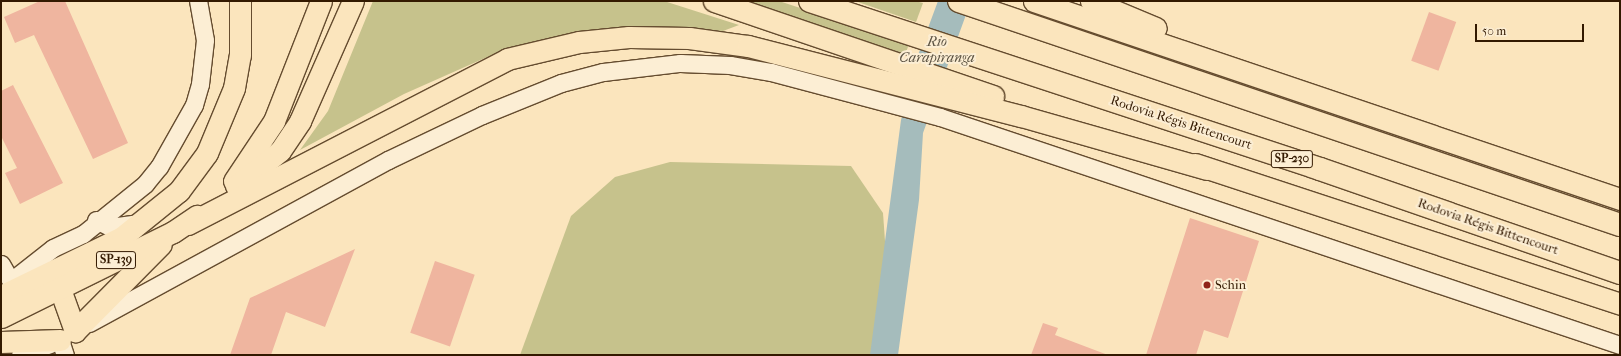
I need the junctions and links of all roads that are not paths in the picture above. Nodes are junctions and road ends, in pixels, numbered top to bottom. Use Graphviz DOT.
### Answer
graph roads {
  1 [pos="198,1"];
  2 [pos="240,1"];
  3 [pos="321,1"];
  4 [pos="353,1"];
  5 [pos="714,1"];
  6 [pos="810,1"];
  7 [pos="1034,1"];
  8 [pos="1091,1"];
  9 [pos="966,4"];
  10 [pos="881,90"];
  11 [pos="1302,90"];
  12 [pos="944,98"];
  13 [pos="223,195"];
  14 [pos="1620,199"];
  15 [pos="96,220"];
  16 [pos="144,222"];
  17 [pos="1620,225"];
  18 [pos="180,228"];
  19 [pos="1,264"];
  20 [pos="45,272"];
  21 [pos="1620,273"];
  22 [pos="9,289"];
  23 [pos="60,289"];
  24 [pos="1620,304"];
  25 [pos="1,318"];
  26 [pos="1,342"];
  27 [pos="67,342"];
  28 [pos="1620,345"];
  29 [pos="20,355"];
  1 -- 15 [label="street"];
  2 -- 16 [label="main road"];
  3 -- 13 [label="main road"];
  4 -- 13 [label="main road"];
  5 -- 12 [label="main road"];
  6 -- 21 [label="highway, Rodovia Régis Bittencourt / SP-230"];
  7 -- 11 [label="main road"];
  8 -- 11 [label="main road"];
  9 -- 17 [label="highway"];
  10 -- 12 [label="main road"];
  10 -- 18 [label="main road"];
  10 -- 27 [label="street"];
  11 -- 14 [label="main road"];
  12 -- 24 [label="main road"];
  12 -- 28 [label="street"];
  13 -- 18 [label="main road, SP-139"];
  15 -- 16 [label="street"];
  15 -- 22 [label="street"];
  16 -- 20 [label="main road"];
  18 -- 23 [label="main road, SP-139"];
  18 -- 27 [label="main road"];
  19 -- 22 [label="street"];
  20 -- 22 [label="main road"];
  20 -- 23 [label="main road"];
  23 -- 25 [label="main road, SP-139"];
  23 -- 27 [label="main road"];
  26 -- 27 [label="main road"];
  27 -- 29 [label="street"];
}
